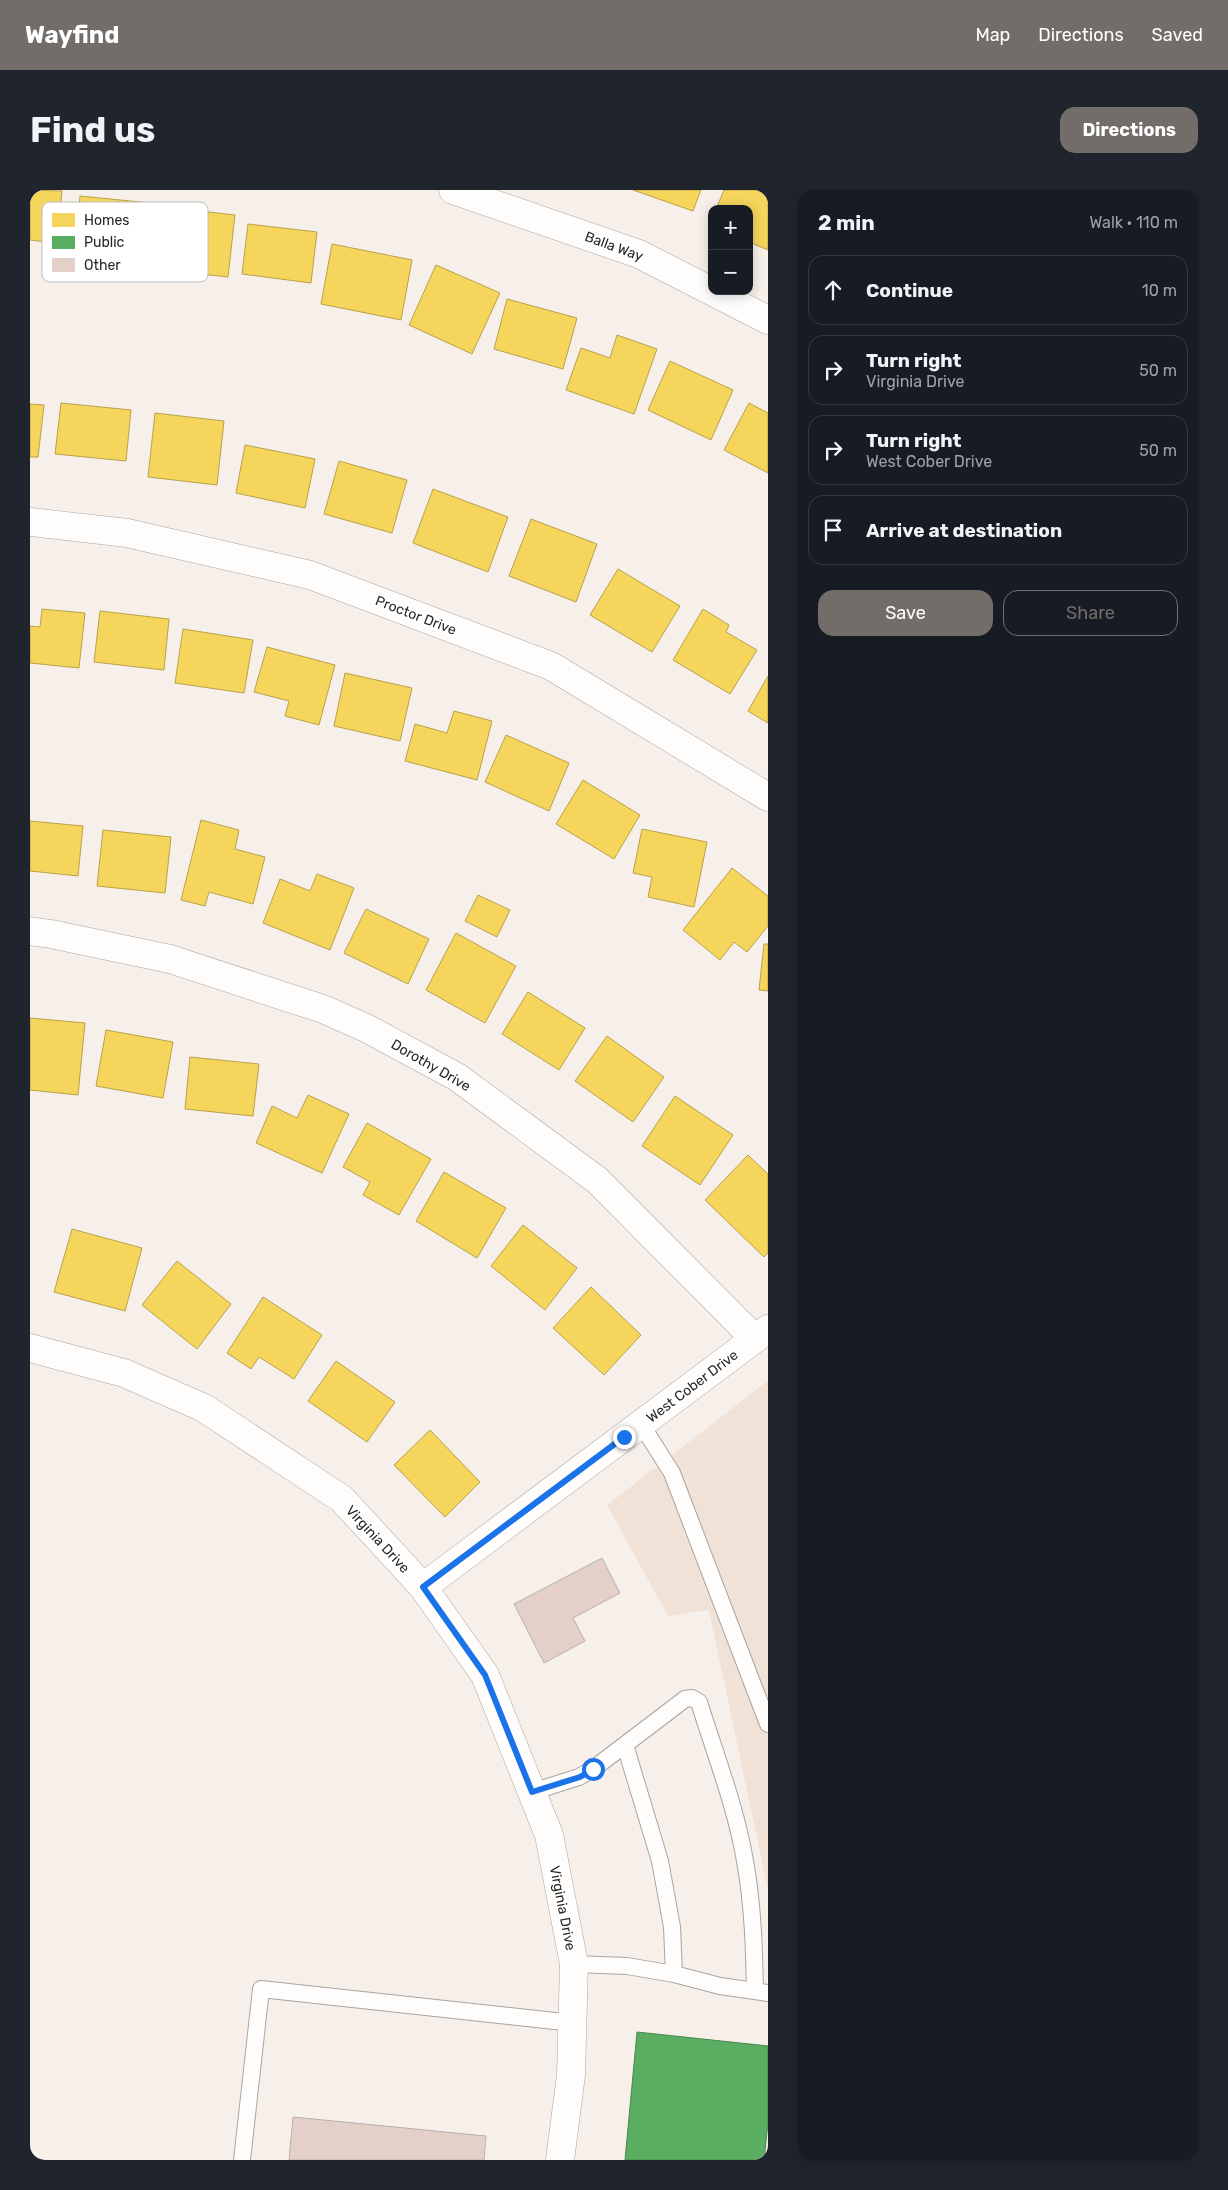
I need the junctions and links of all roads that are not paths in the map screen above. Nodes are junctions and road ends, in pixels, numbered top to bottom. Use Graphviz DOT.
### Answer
graph roads {
  1 [pos="453,190"];
  2 [pos="768,320"];
  3 [pos="30,522"];
  4 [pos="768,796"];
  5 [pos="30,932"];
  6 [pos="761,1334"];
  7 [pos="30,1348"];
  8 [pos="641,1424"];
  9 [pos="423,1587"];
  10 [pos="768,1724"];
  11 [pos="625,1745"];
  12 [pos="532,1792"];
  13 [pos="574,1964"];
  14 [pos="674,1974"];
  15 [pos="762,1992"];
  16 [pos="573,2023"];
  17 [pos="242,2160"];
  18 [pos="560,2160"];
  1 -- 2 [label="street, Balla Way"];
  3 -- 4 [label="street, Proctor Drive"];
  5 -- 6 [label="street, Dorothy Drive"];
  6 -- 8 [label="street, West Cober Drive"];
  7 -- 9 [label="street, Virginia Drive"];
  8 -- 9 [label="street, West Cober Drive"];
  8 -- 10 [label="lane"];
  9 -- 12 [label="street, Virginia Drive"];
  11 -- 12 [label="lane"];
  11 -- 14 [label="lane"];
  11 -- 15 [label="lane"];
  12 -- 13 [label="street, Virginia Drive"];
  13 -- 14 [label="lane"];
  13 -- 16 [label="street, Virginia Drive"];
  14 -- 15 [label="lane"];
  16 -- 17 [label="lane"];
  16 -- 18 [label="street, Virginia Drive"];
}
